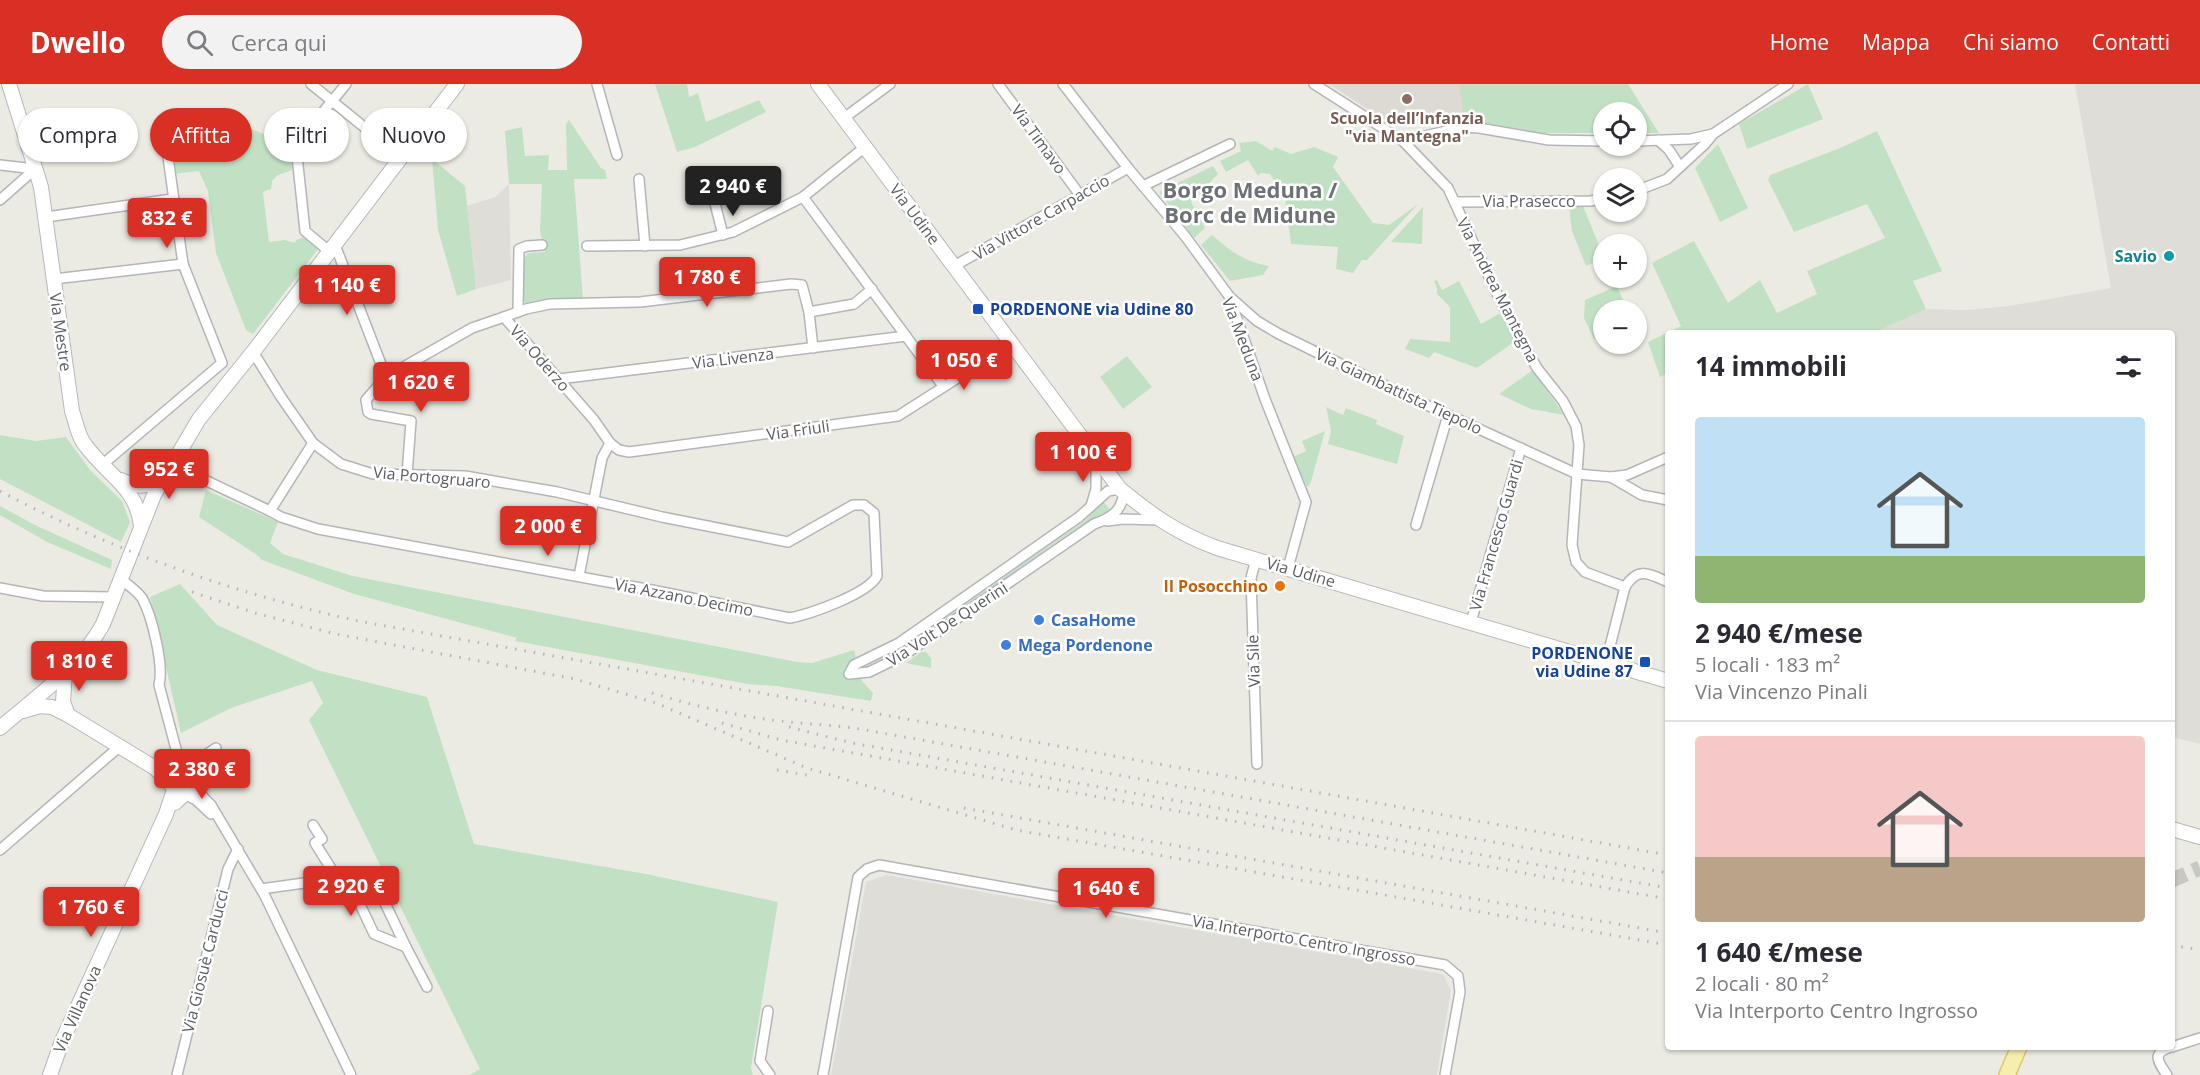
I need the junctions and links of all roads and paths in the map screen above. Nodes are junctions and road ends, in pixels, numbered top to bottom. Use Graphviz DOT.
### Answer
graph roads {
  1 [pos="9,84"];
  2 [pos="311,84"];
  3 [pos="346,84"];
  4 [pos="457,84"];
  5 [pos="597,84"];
  6 [pos="818,84"];
  7 [pos="890,84"];
  8 [pos="998,84"];
  9 [pos="1063,84"];
  10 [pos="1314,84"];
  11 [pos="1788,84"];
  12 [pos="331,102"];
  13 [pos="439,108"];
  14 [pos="844,118"];
  15 [pos="361,126"];
  16 [pos="1713,134"];
  17 [pos="1647,140"];
  18 [pos="1658,140"];
  19 [pos="1403,141"];
  20 [pos="1593,141"];
  21 [pos="1230,144"];
  22 [pos="865,147"];
  23 [pos="617,155"];
  24 [pos="168,162"];
  25 [pos="397,162"];
  26 [pos="0,165"];
  27 [pos="1680,167"];
  28 [pos="1128,168"];
  29 [pos="35,169"];
  30 [pos="639,179"];
  31 [pos="709,180"];
  32 [pos="1143,186"];
  33 [pos="1647,187"];
  34 [pos="1080,195"];
  35 [pos="803,197"];
  36 [pos="172,199"];
  37 [pos="0,200"];
  38 [pos="1593,201"];
  39 [pos="1455,202"];
  40 [pos="46,217"];
  41 [pos="723,235"];
  42 [pos="542,245"];
  43 [pos="587,246"];
  44 [pos="645,246"];
  45 [pos="332,248"];
  46 [pos="183,264"];
  47 [pos="954,266"];
  48 [pos="54,279"];
  49 [pos="872,289"];
  50 [pos="1229,296"];
  51 [pos="518,312"];
  52 [pos="809,312"];
  53 [pos="504,317"];
  54 [pos="906,336"];
  55 [pos="1011,344"];
  56 [pos="813,348"];
  57 [pos="253,352"];
  58 [pos="386,377"];
  59 [pos="559,379"];
  60 [pos="945,385"];
  61 [pos="1448,415"];
  62 [pos="314,443"];
  63 [pos="610,443"];
  64 [pos="1521,448"];
  65 [pos="1096,458"];
  66 [pos="1665,458"];
  67 [pos="102,465"];
  68 [pos="167,471"];
  69 [pos="1577,474"];
  70 [pos="407,475"];
  71 [pos="1611,477"];
  72 [pos="119,480"];
  73 [pos="136,487"];
  74 [pos="1122,491"];
  75 [pos="1665,499"];
  76 [pos="594,500"];
  77 [pos="147,510"];
  78 [pos="270,511"];
  79 [pos="1088,511"];
  80 [pos="1159,520"];
  81 [pos="1102,522"];
  82 [pos="1416,525"];
  83 [pos="141,528"];
  84 [pos="1256,559"];
  85 [pos="1288,568"];
  86 [pos="579,576"];
  87 [pos="877,576"];
  88 [pos="1665,581"];
  89 [pos="124,582"];
  90 [pos="1625,587"];
  91 [pos="0,588"];
  92 [pos="114,597"];
  93 [pos="934,620"];
  94 [pos="1471,622"];
  95 [pos="940,630"];
  96 [pos="1606,663"];
  97 [pos="65,672"];
  98 [pos="1665,680"];
  99 [pos="47,688"];
  100 [pos="61,708"];
  101 [pos="18,713"];
  102 [pos="0,728"];
  103 [pos="119,747"];
  104 [pos="216,748"];
  105 [pos="1257,764"];
  106 [pos="183,783"];
  107 [pos="313,825"];
  108 [pos="2175,829"];
  109 [pos="2175,830"];
  110 [pos="2200,837"];
  111 [pos="2200,844"];
  112 [pos="238,849"];
  113 [pos="0,850"];
  114 [pos="348,877"];
  115 [pos="337,878"];
  116 [pos="261,888"];
  117 [pos="406,946"];
  118 [pos="427,987"];
  119 [pos="768,1011"];
  120 [pos="2200,1038"];
  121 [pos="2175,1046"];
  122 [pos="2018,1050"];
  123 [pos="2162,1050"];
  124 [pos="50,1075"];
  125 [pos="177,1075"];
  126 [pos="351,1075"];
  127 [pos="770,1075"];
  128 [pos="823,1075"];
  129 [pos="1445,1075"];
  130 [pos="2007,1075"];
  131 [pos="2167,1075"];
  1 -- 29 [label="main road, Via Mestre"];
  2 -- 12 [label="street"];
  3 -- 12 [label="street"];
  4 -- 13 [label="main road"];
  5 -- 23 [label="street"];
  6 -- 14 [label="main road, Via Udine"];
  7 -- 14 [label="street"];
  8 -- 34 [label="street, Via Timavo"];
  9 -- 28 [label="street, Via Meduna"];
  10 -- 19 [label="street, Via Andrea Mantegna"];
  11 -- 16 [label="street"];
  12 -- 15 [label="street"];
  12 -- 45 [label="street"];
  14 -- 22 [label="main road, Via Udine"];
  16 -- 18 [label="street"];
  16 -- 27 [label="street"];
  17 -- 18 [label="street"];
  18 -- 27 [label="street"];
  19 -- 20 [label="street"];
  19 -- 39 [label="street, Via Andrea Mantegna"];
  21 -- 32 [label="street"];
  22 -- 35 [label="street"];
  22 -- 47 [label="main road, Via Udine"];
  24 -- 36 [label="street"];
  25 -- 45 [label="main road"];
  26 -- 29 [label="street"];
  27 -- 33 [label="street"];
  28 -- 32 [label="street, Via Meduna"];
  28 -- 34 [label="street, Via Vittore Carpaccio"];
  29 -- 37 [label="street"];
  29 -- 40 [label="main road, Via Mestre"];
  30 -- 44 [label="street"];
  31 -- 41 [label="street"];
  32 -- 50 [label="street, Via Meduna"];
  34 -- 47 [label="street, Via Vittore Carpaccio"];
  35 -- 41 [label="street"];
  35 -- 49 [label="street"];
  36 -- 40 [label="street"];
  36 -- 46 [label="street"];
  38 -- 39 [label="street, Via Prasecco"];
  39 -- 69 [label="street, Via Andrea Mantegna"];
  40 -- 48 [label="main road, Via Mestre"];
  41 -- 44 [label="street"];
  42 -- 51 [label="street"];
  43 -- 44 [label="street"];
  45 -- 57 [label="main road"];
  45 -- 58 [label="street"];
  46 -- 48 [label="street"];
  46 -- 67 [label="street"];
  47 -- 55 [label="main road, Via Udine"];
  48 -- 67 [label="main road, Via Mestre"];
  49 -- 52 [label="street"];
  49 -- 54 [label="street"];
  50 -- 61 [label="street, Via Giambattista Tiepolo"];
  50 -- 85 [label="street, Via Meduna"];
  51 -- 52 [label="street"];
  51 -- 53 [label="street"];
  52 -- 56 [label="street"];
  53 -- 58 [label="street, Via Oderzo"];
  53 -- 59 [label="street, Via Oderzo"];
  54 -- 56 [label="street, Via Livenza"];
  54 -- 60 [label="street"];
  55 -- 60 [label="street, Via Friuli"];
  55 -- 65 [label="main road, Via Udine"];
  56 -- 59 [label="street, Via Livenza"];
  57 -- 62 [label="street, Via Portogruaro"];
  57 -- 68 [label="main road"];
  58 -- 70 [label="street, Via Oderzo"];
  59 -- 63 [label="street, Via Oderzo"];
  60 -- 63 [label="street, Via Friuli"];
  61 -- 64 [label="street, Via Giambattista Tiepolo"];
  61 -- 82 [label="street"];
  62 -- 70 [label="street, Via Portogruaro"];
  62 -- 78 [label="street"];
  63 -- 76 [label="street"];
  64 -- 69 [label="street, Via Giambattista Tiepolo"];
  64 -- 94 [label="street, Via Francesco Guardi"];
  65 -- 74 [label="main road, Via Udine"];
  65 -- 79 [label="street"];
  66 -- 71 [label="street"];
  67 -- 72 [label="main road, Via Mestre"];
  68 -- 73 [label="main road"];
  68 -- 77 [label="main road"];
  68 -- 78 [label="street, Via Azzano Decimo"];
  69 -- 71 [label="street, Via Giambattista Tiepolo"];
  69 -- 90 [label="street, Via Andrea Mantegna"];
  70 -- 76 [label="street, Via Portogruaro"];
  71 -- 75 [label="street"];
  72 -- 73 [label="main road, Via Mestre"];
  72 -- 83 [label="main road, Via Mestre"];
  73 -- 77 [label="main road"];
  74 -- 79 [label="street, Via Volt De Querini"];
  74 -- 80 [label="main road, Via Udine"];
  74 -- 81 [label="street, Via Volt De Querini"];
  76 -- 86 [label="street"];
  76 -- 87 [label="street, Via Portogruaro"];
  77 -- 83 [label="main road"];
  78 -- 86 [label="street, Via Azzano Decimo"];
  79 -- 93 [label="street, Via Volt De Querini"];
  80 -- 81 [label="street, Via Volt De Querini"];
  80 -- 84 [label="main road, Via Udine"];
  81 -- 95 [label="street, Via Volt De Querini"];
  83 -- 89 [label="main road"];
  84 -- 85 [label="main road, Via Udine"];
  84 -- 105 [label="street, Via Sile"];
  85 -- 94 [label="main road, Via Udine"];
  86 -- 87 [label="street, Via Azzano Decimo"];
  88 -- 90 [label="street"];
  89 -- 92 [label="main road"];
  89 -- 106 [label="street"];
  90 -- 96 [label="street"];
  91 -- 92 [label="street"];
  92 -- 97 [label="main road"];
  93 -- 95 [label="street"];
  93 -- 95 [label="street, Via Volt De Querini"];
  94 -- 96 [label="main road, Via Udine"];
  96 -- 98 [label="main road, Via Udine"];
  97 -- 99 [label="main road"];
  97 -- 100 [label="main road"];
  99 -- 100 [label="main road"];
  99 -- 101 [label="main road"];
  100 -- 101 [label="main road"];
  100 -- 103 [label="main road"];
  101 -- 102 [label="main road"];
  103 -- 106 [label="main road"];
  103 -- 113 [label="street"];
  104 -- 106 [label="street"];
  106 -- 112 [label="street"];
  106 -- 124 [label="main road, Via Villanova"];
  107 -- 115 [label="street"];
  108 -- 110 [label="main road"];
  109 -- 111 [label="main road"];
  112 -- 116 [label="street"];
  112 -- 125 [label="street, Via Giosuè Carducci"];
  114 -- 115 [label="street"];
  114 -- 117 [label="street"];
  114 -- 117 [label="street"];
  115 -- 116 [label="street"];
  116 -- 126 [label="street"];
  117 -- 118 [label="street"];
  119 -- 127 [label="street"];
  120 -- 121 [label="street"];
  122 -- 130 [label="main road"];
  123 -- 131 [label="street"];
  128 -- 129 [label="street, Via Interporto Centro Ingrosso"];
}
